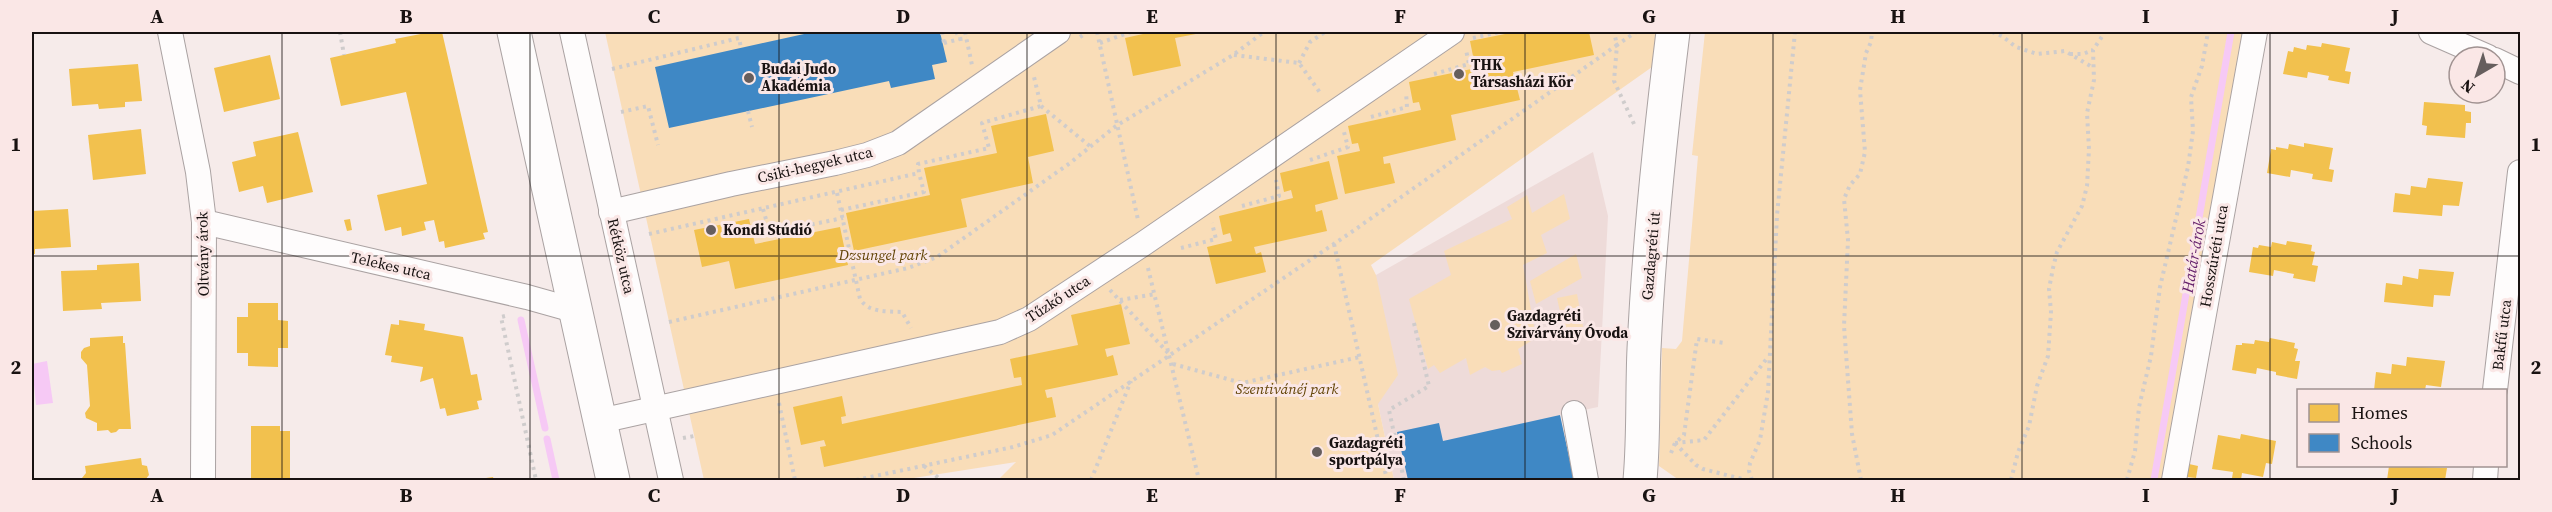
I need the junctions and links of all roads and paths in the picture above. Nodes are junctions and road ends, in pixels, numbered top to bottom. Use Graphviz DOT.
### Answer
graph roads {
  1 [pos="170,32"];
  2 [pos="340,32"];
  3 [pos="514,32"];
  4 [pos="572,32"];
  5 [pos="942,32"];
  6 [pos="956,32"];
  7 [pos="965,32"];
  8 [pos="1058,32"];
  9 [pos="1131,32"];
  10 [pos="1264,32"];
  11 [pos="1324,32"];
  12 [pos="1452,32"];
  13 [pos="1614,32"];
  14 [pos="1636,32"];
  15 [pos="1673,32"];
  16 [pos="1795,32"];
  17 [pos="1872,32"];
  18 [pos="1992,32"];
  19 [pos="2105,32"];
  20 [pos="2208,32"];
  21 [pos="2255,32"];
  22 [pos="2431,32"];
  23 [pos="967,38"];
  24 [pos="960,39"];
  25 [pos="1100,43"];
  26 [pos="1617,45"];
  27 [pos="2461,45"];
  28 [pos="741,48"];
  29 [pos="2093,50"];
  30 [pos="2070,54"];
  31 [pos="344,55"];
  32 [pos="1233,55"];
  33 [pos="1299,63"];
  34 [pos="2092,67"];
  35 [pos="612,69"];
  36 [pos="1316,87"];
  37 [pos="978,89"];
  38 [pos="1041,106"];
  39 [pos="748,111"];
  40 [pos="621,112"];
  41 [pos="752,127"];
  42 [pos="1636,128"];
  43 [pos="658,145"];
  44 [pos="1091,147"];
  45 [pos="2520,172"];
  46 [pos="919,173"];
  47 [pos="837,193"];
  48 [pos="764,209"];
  49 [pos="841,210"];
  50 [pos="611,212"];
  51 [pos="843,218"];
  52 [pos="204,222"];
  53 [pos="1334,244"];
  54 [pos="856,279"];
  55 [pos="1109,289"];
  56 [pos="1155,294"];
  57 [pos="1119,300"];
  58 [pos="577,311"];
  59 [pos="510,314"];
  60 [pos="669,322"];
  61 [pos="1414,323"];
  62 [pos="1724,343"];
  63 [pos="914,353"];
  64 [pos="1171,356"];
  65 [pos="1769,356"];
  66 [pos="1360,357"];
  67 [pos="1173,364"];
  68 [pos="1131,380"];
  69 [pos="2495,389"];
  70 [pos="778,400"];
  71 [pos="655,410"];
  72 [pos="1574,412"];
  73 [pos="600,422"];
  74 [pos="1675,443"];
  75 [pos="1668,462"];
  76 [pos="924,466"];
  77 [pos="203,480"];
  78 [pos="536,480"];
  79 [pos="614,480"];
  80 [pos="671,480"];
  81 [pos="795,480"];
  82 [pos="856,480"];
  83 [pos="941,480"];
  84 [pos="1091,480"];
  85 [pos="1387,480"];
  86 [pos="1404,480"];
  87 [pos="1586,480"];
  88 [pos="1640,480"];
  89 [pos="1746,480"];
  90 [pos="1752,480"];
  91 [pos="1862,480"];
  92 [pos="2010,480"];
  93 [pos="2127,480"];
  94 [pos="2174,480"];
  1 -- 52 [label="street, Oltvány árok"];
  2 -- 31 [label="path"];
  3 -- 58 [label="street"];
  4 -- 50 [label="street, Rétköz utca"];
  5 -- 24 [label="path"];
  6 -- 24 [label="path"];
  7 -- 23 [label="path"];
  8 -- 37 [label="street, Csiki-hegyek utca"];
  9 -- 25 [label="path"];
  10 -- 32 [label="path"];
  11 -- 33 [label="path"];
  12 -- 63 [label="street, Tűzkő utca"];
  13 -- 26 [label="path"];
  14 -- 26 [label="path"];
  15 -- 88 [label="street, Gazdagréti út"];
  16 -- 65 [label="path"];
  17 -- 91 [label="path"];
  18 -- 30 [label="path"];
  19 -- 29 [label="path"];
  20 -- 93 [label="path"];
  21 -- 94 [label="street, Hosszúréti utca"];
  22 -- 27 [label="street"];
  23 -- 24 [label="path"];
  23 -- 37 [label="path"];
  26 -- 42 [label="path"];
  26 -- 53 [label="path"];
  28 -- 35 [label="path"];
  29 -- 30 [label="path"];
  29 -- 34 [label="path"];
  30 -- 34 [label="path"];
  32 -- 33 [label="path"];
  32 -- 44 [label="path"];
  33 -- 36 [label="path"];
  34 -- 92 [label="path"];
  37 -- 50 [label="street, Csiki-hegyek utca"];
  38 -- 44 [label="path"];
  39 -- 41 [label="path"];
  40 -- 43 [label="path"];
  44 -- 54 [label="path"];
  45 -- 69 [label="street, Bakfű utca"];
  46 -- 49 [label="path"];
  47 -- 49 [label="path"];
  48 -- 51 [label="path"];
  49 -- 51 [label="path"];
  50 -- 71 [label="street, Rétköz utca"];
  51 -- 54 [label="path"];
  52 -- 58 [label="street, Telekes utca"];
  52 -- 77 [label="street, Oltvány árok"];
  53 -- 64 [label="path"];
  53 -- 66 [label="path"];
  54 -- 60 [label="path"];
  54 -- 63 [label="path"];
  55 -- 57 [label="path"];
  56 -- 57 [label="path"];
  57 -- 64 [label="path"];
  58 -- 73 [label="street"];
  59 -- 78 [label="path"];
  61 -- 86 [label="path"];
  62 -- 74 [label="path"];
  63 -- 71 [label="street, Tűzkő utca"];
  64 -- 68 [label="path"];
  65 -- 74 [label="path"];
  65 -- 90 [label="path"];
  66 -- 67 [label="path"];
  66 -- 85 [label="path"];
  68 -- 76 [label="path"];
  68 -- 84 [label="path"];
  70 -- 81 [label="path"];
  71 -- 73 [label="street, Tűzkő utca"];
  71 -- 80 [label="street, Rétköz utca"];
  72 -- 87 [label="street"];
  73 -- 79 [label="street"];
  74 -- 75 [label="path"];
  74 -- 89 [label="path"];
  76 -- 82 [label="path"];
  76 -- 83 [label="path"];
}
